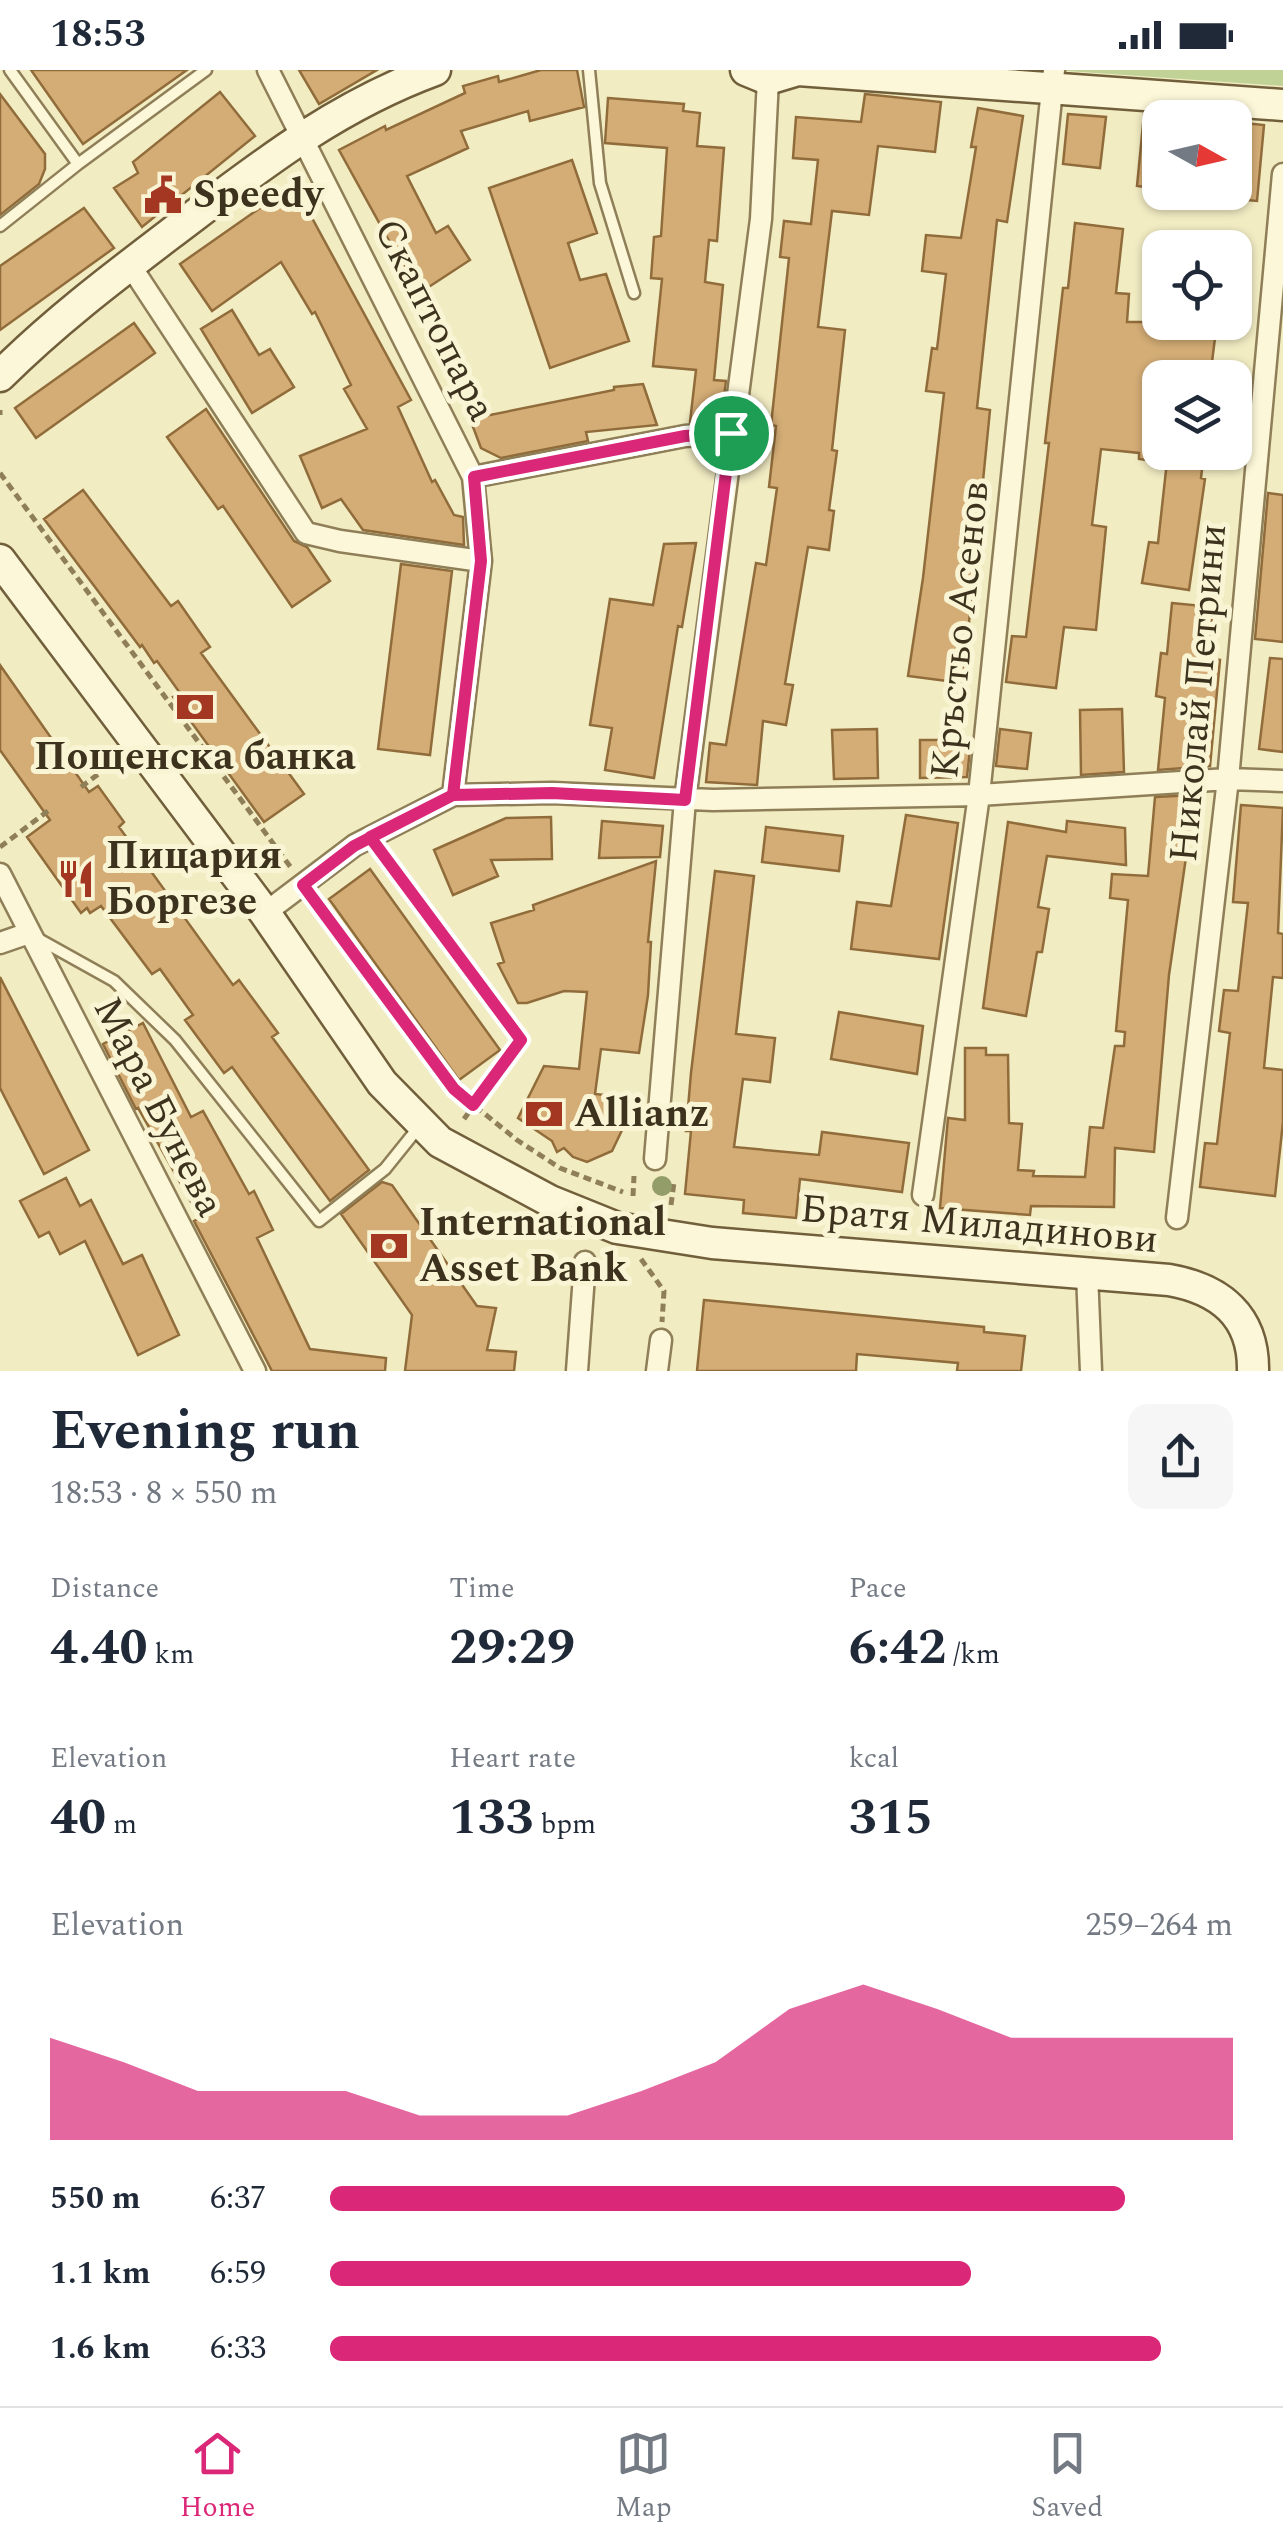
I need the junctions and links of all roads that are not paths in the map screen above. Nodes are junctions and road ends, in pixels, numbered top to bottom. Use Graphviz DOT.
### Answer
graph roads {
  1 [pos="10,70"];
  2 [pos="206,70"];
  3 [pos="268,70"];
  4 [pos="435,70"];
  5 [pos="589,70"];
  6 [pos="778,72"];
  7 [pos="1054,80"];
  8 [pos="1283,106"];
  9 [pos="301,136"];
  10 [pos="78,164"];
  11 [pos="1283,174"];
  12 [pos="0,226"];
  13 [pos="130,264"];
  14 [pos="634,292"];
  15 [pos="44,332"];
  16 [pos="0,348"];
  17 [pos="0,376"];
  18 [pos="731,433"];
  19 [pos="474,477"];
  20 [pos="0,560"];
  21 [pos="481,561"];
  22 [pos="1228,779"];
  23 [pos="1283,781"];
  24 [pos="453,795"];
  25 [pos="979,795"];
  26 [pos="685,800"];
  27 [pos="370,837"];
  28 [pos="0,874"];
  29 [pos="265,913"];
  30 [pos="29,933"];
  31 [pos="0,943"];
  32 [pos="491,1003"];
  33 [pos="422,1123"];
  34 [pos="655,1159"];
  35 [pos="923,1195"];
  36 [pos="1177,1218"];
  37 [pos="585,1262"];
  38 [pos="1087,1272"];
  39 [pos="661,1340"];
  40 [pos="255,1371"];
  41 [pos="577,1371"];
  42 [pos="658,1371"];
  43 [pos="1092,1371"];
  44 [pos="1254,1371"];
  1 -- 10 [label="lane"];
  2 -- 10 [label="lane"];
  3 -- 9 [label="street, Скаптопара"];
  4 -- 9 [label="street"];
  5 -- 14 [label="lane"];
  6 -- 7 [label="street"];
  6 -- 18 [label="street"];
  7 -- 8 [label="street"];
  7 -- 25 [label="street, Кръстьо Асенов"];
  9 -- 13 [label="street"];
  9 -- 19 [label="street, Скаптопара"];
  10 -- 12 [label="lane"];
  11 -- 22 [label="street, Николай Петрини"];
  13 -- 15 [label="street"];
  13 -- 21 [label="street"];
  15 -- 16 [label="street"];
  15 -- 17 [label="street"];
  18 -- 19 [label="street"];
  18 -- 26 [label="street"];
  19 -- 21 [label="street, Скаптопара"];
  20 -- 29 [label="street, Братя Миладинови"];
  21 -- 24 [label="street, Скаптопара"];
  22 -- 23 [label="street"];
  22 -- 25 [label="street"];
  22 -- 36 [label="street, Николай Петрини"];
  24 -- 26 [label="street"];
  24 -- 27 [label="street"];
  25 -- 26 [label="street"];
  25 -- 35 [label="street, Кръстьо Асенов"];
  26 -- 34 [label="street"];
  27 -- 29 [label="street"];
  27 -- 32 [label="lane"];
  28 -- 30 [label="street, Мара Бунева"];
  29 -- 33 [label="street, Братя Миладинови"];
  30 -- 31 [label="street"];
  30 -- 33 [label="lane"];
  30 -- 40 [label="street, Мара Бунева"];
  33 -- 38 [label="street, Братя Миладинови"];
  37 -- 41 [label="street"];
  38 -- 43 [label="street"];
  38 -- 44 [label="street, Братя Миладинови"];
  39 -- 42 [label="street"];
}
